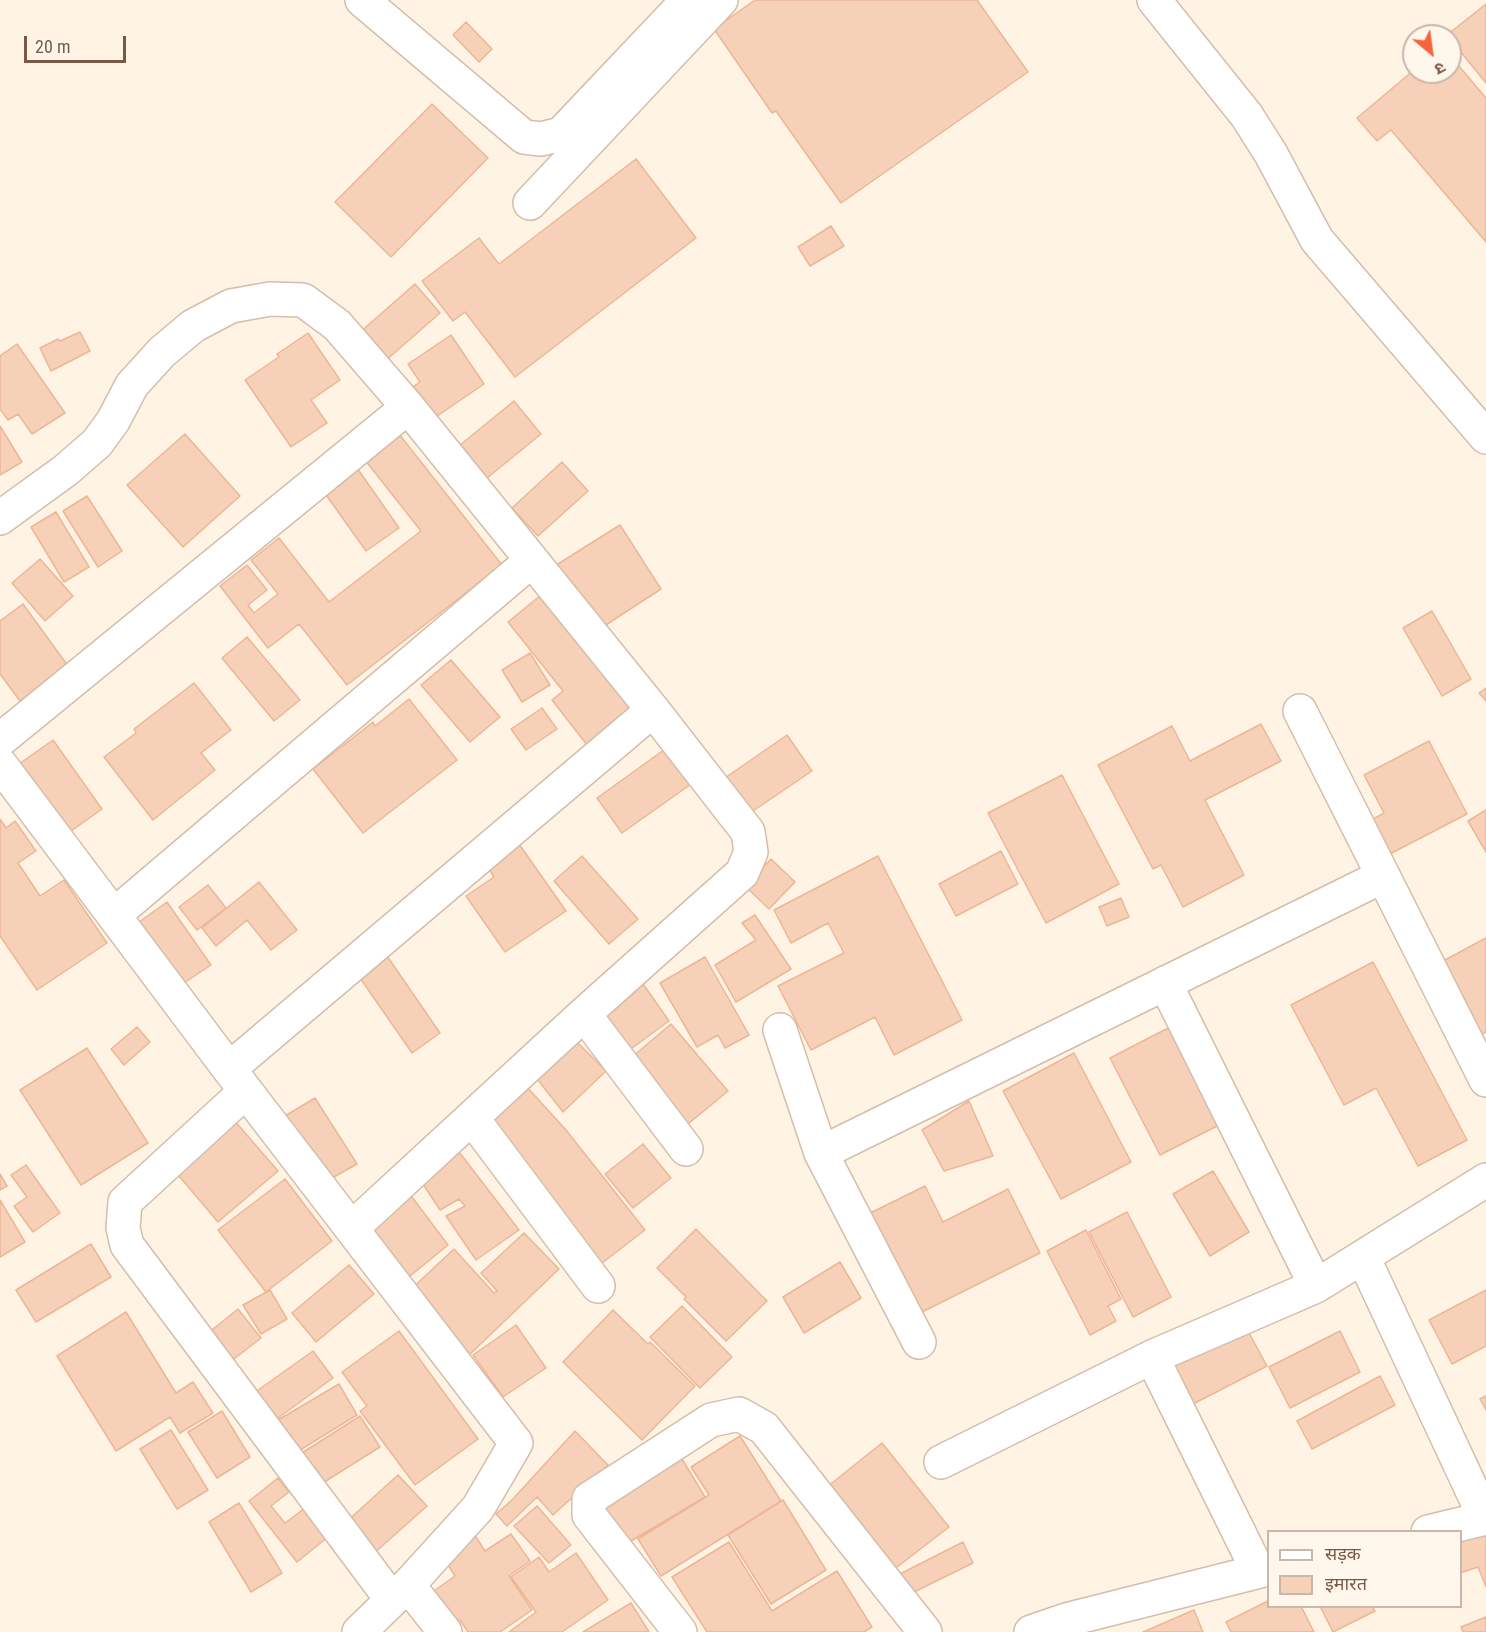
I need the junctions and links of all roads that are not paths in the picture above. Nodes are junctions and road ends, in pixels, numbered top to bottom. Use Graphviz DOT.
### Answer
graph roads {
  1 [pos="362,0"];
  2 [pos="688,0"];
  3 [pos="721,0"];
  4 [pos="1154,0"];
  5 [pos="530,202"];
  6 [pos="408,406"];
  7 [pos="1486,437"];
  8 [pos="0,518"];
  9 [pos="531,561"];
  10 [pos="653,710"];
  11 [pos="1300,711"];
  12 [pos="0,740"];
  13 [pos="0,764"];
  14 [pos="1383,876"];
  15 [pos="114,915"];
  16 [pos="1165,983"];
  17 [pos="584,1014"];
  18 [pos="780,1030"];
  19 [pos="237,1080"];
  20 [pos="1486,1080"];
  21 [pos="472,1118"];
  22 [pos="686,1149"];
  23 [pos="820,1153"];
  24 [pos="1486,1180"];
  25 [pos="352,1228"];
  26 [pos="1363,1257"];
  27 [pos="598,1286"];
  28 [pos="1316,1286"];
  29 [pos="919,1342"];
  30 [pos="1152,1357"];
  31 [pos="941,1462"];
  32 [pos="1485,1518"];
  33 [pos="1436,1530"];
  34 [pos="1263,1570"];
  35 [pos="400,1592"];
  36 [pos="359,1632"];
  37 [pos="445,1632"];
  38 [pos="681,1632"];
  39 [pos="925,1632"];
  40 [pos="1031,1632"];
  1 -- 2 [label="street"];
  3 -- 5 [label="street"];
  4 -- 7 [label="street"];
  6 -- 8 [label="street"];
  6 -- 9 [label="street"];
  6 -- 12 [label="street"];
  9 -- 10 [label="street"];
  9 -- 15 [label="street"];
  10 -- 17 [label="street"];
  10 -- 19 [label="street"];
  11 -- 14 [label="street"];
  13 -- 15 [label="street"];
  14 -- 16 [label="street"];
  14 -- 20 [label="street"];
  15 -- 19 [label="street"];
  16 -- 23 [label="street"];
  16 -- 28 [label="street"];
  17 -- 21 [label="street"];
  17 -- 22 [label="street"];
  18 -- 23 [label="street"];
  19 -- 25 [label="street"];
  19 -- 35 [label="street"];
  21 -- 25 [label="street"];
  21 -- 27 [label="street"];
  23 -- 29 [label="street"];
  24 -- 26 [label="street"];
  25 -- 35 [label="street"];
  26 -- 28 [label="street"];
  26 -- 32 [label="street"];
  28 -- 30 [label="street"];
  30 -- 31 [label="street"];
  30 -- 34 [label="street"];
  32 -- 33 [label="street"];
  34 -- 40 [label="street"];
  35 -- 36 [label="street"];
  35 -- 37 [label="street"];
  38 -- 39 [label="street"];
}
